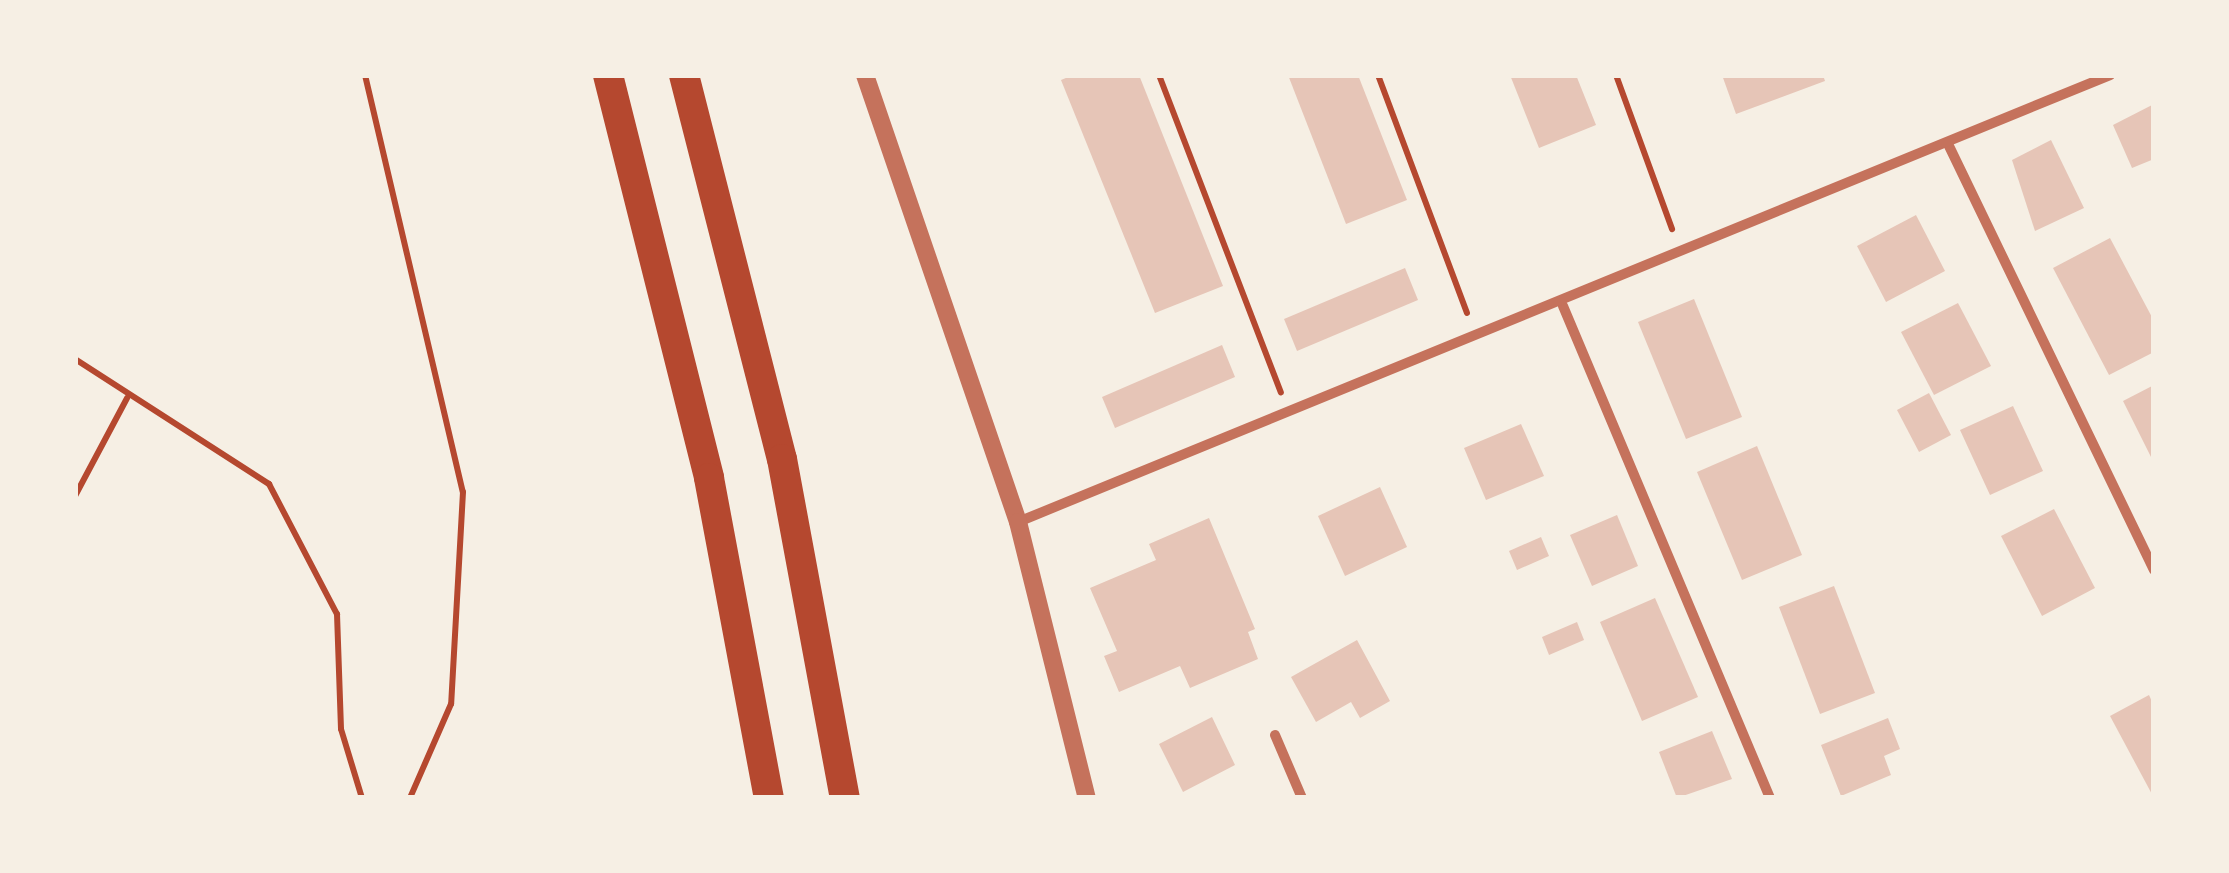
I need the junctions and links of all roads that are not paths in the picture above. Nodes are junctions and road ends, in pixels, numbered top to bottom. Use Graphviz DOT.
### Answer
graph roads {
  1 [pos="608,75"];
  2 [pos="684,75"];
  3 [pos="864,75"];
  4 [pos="2110,75"];
  5 [pos="1949,146"];
  6 [pos="1563,306"];
  7 [pos="1018,522"];
  8 [pos="2154,570"];
  9 [pos="1274,735"];
  10 [pos="769,798"];
  11 [pos="845,798"];
  12 [pos="1087,798"];
  13 [pos="1302,798"];
  14 [pos="1770,798"];
  1 -- 10 [label="highway"];
  2 -- 11 [label="highway"];
  3 -- 7 [label="street"];
  4 -- 5 [label="street"];
  5 -- 6 [label="street"];
  5 -- 8 [label="street"];
  6 -- 7 [label="street"];
  6 -- 14 [label="street"];
  7 -- 12 [label="street"];
  9 -- 13 [label="street"];
}
